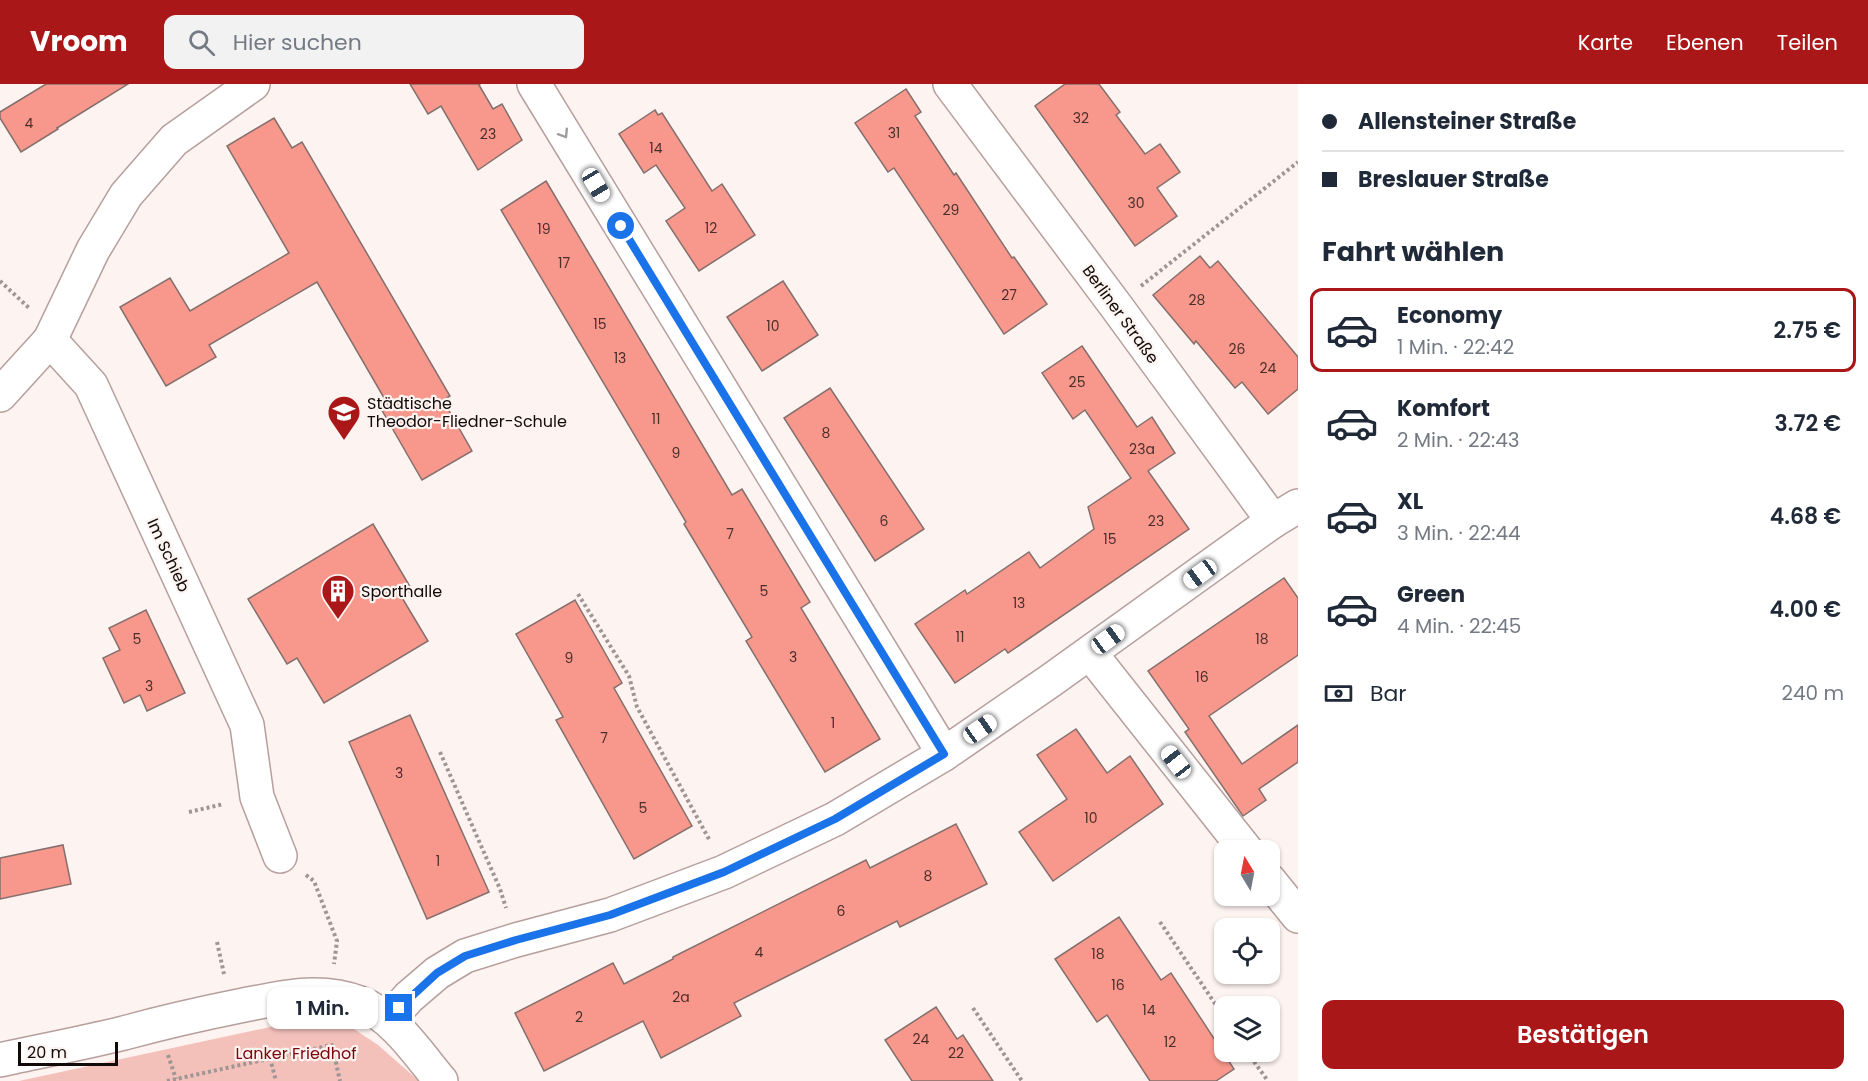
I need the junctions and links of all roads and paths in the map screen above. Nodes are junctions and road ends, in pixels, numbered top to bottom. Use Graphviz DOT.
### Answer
graph roads {
  1 [pos="253,84"];
  2 [pos="534,84"];
  3 [pos="950,84"];
  4 [pos="1298,162"];
  5 [pos="1116,306"];
  6 [pos="50,340"];
  7 [pos="0,395"];
  8 [pos="1286,513"];
  9 [pos="578,594"];
  10 [pos="1090,652"];
  11 [pos="440,752"];
  12 [pos="944,754"];
  13 [pos="1238,840"];
  14 [pos="280,856"];
  15 [pos="724,872"];
  16 [pos="1280,893"];
  17 [pos="1298,916"];
  18 [pos="1160,922"];
  19 [pos="516,940"];
  20 [pos="331,995"];
  21 [pos="1214,1002"];
  22 [pos="973,1008"];
  23 [pos="389,1019"];
  24 [pos="270,1058"];
  25 [pos="0,1060"];
  26 [pos="1255,1062"];
  27 [pos="167,1081"];
  28 [pos="276,1081"];
  29 [pos="340,1081"];
  30 [pos="441,1081"];
  31 [pos="1022,1081"];
  32 [pos="1268,1081"];
  1 -- 6 [label="street"];
  2 -- 12 [label="street, one-way"];
  3 -- 5 [label="street, Berliner Straße"];
  4 -- 5 [label="path"];
  5 -- 8 [label="street, Berliner Straße"];
  6 -- 7 [label="street"];
  6 -- 14 [label="street, Im Schieb"];
  8 -- 10 [label="street"];
  9 -- 15 [label="path"];
  10 -- 12 [label="street"];
  10 -- 13 [label="street"];
  11 -- 19 [label="path"];
  12 -- 15 [label="street"];
  14 -- 20 [label="path"];
  15 -- 19 [label="street"];
  16 -- 17 [label="street"];
  18 -- 21 [label="path"];
  19 -- 23 [label="street"];
  20 -- 23 [label="street"];
  20 -- 25 [label="street"];
  22 -- 31 [label="path"];
  23 -- 30 [label="street"];
  24 -- 27 [label="path"];
  24 -- 28 [label="path"];
  24 -- 29 [label="path"];
  26 -- 32 [label="path"];
}
